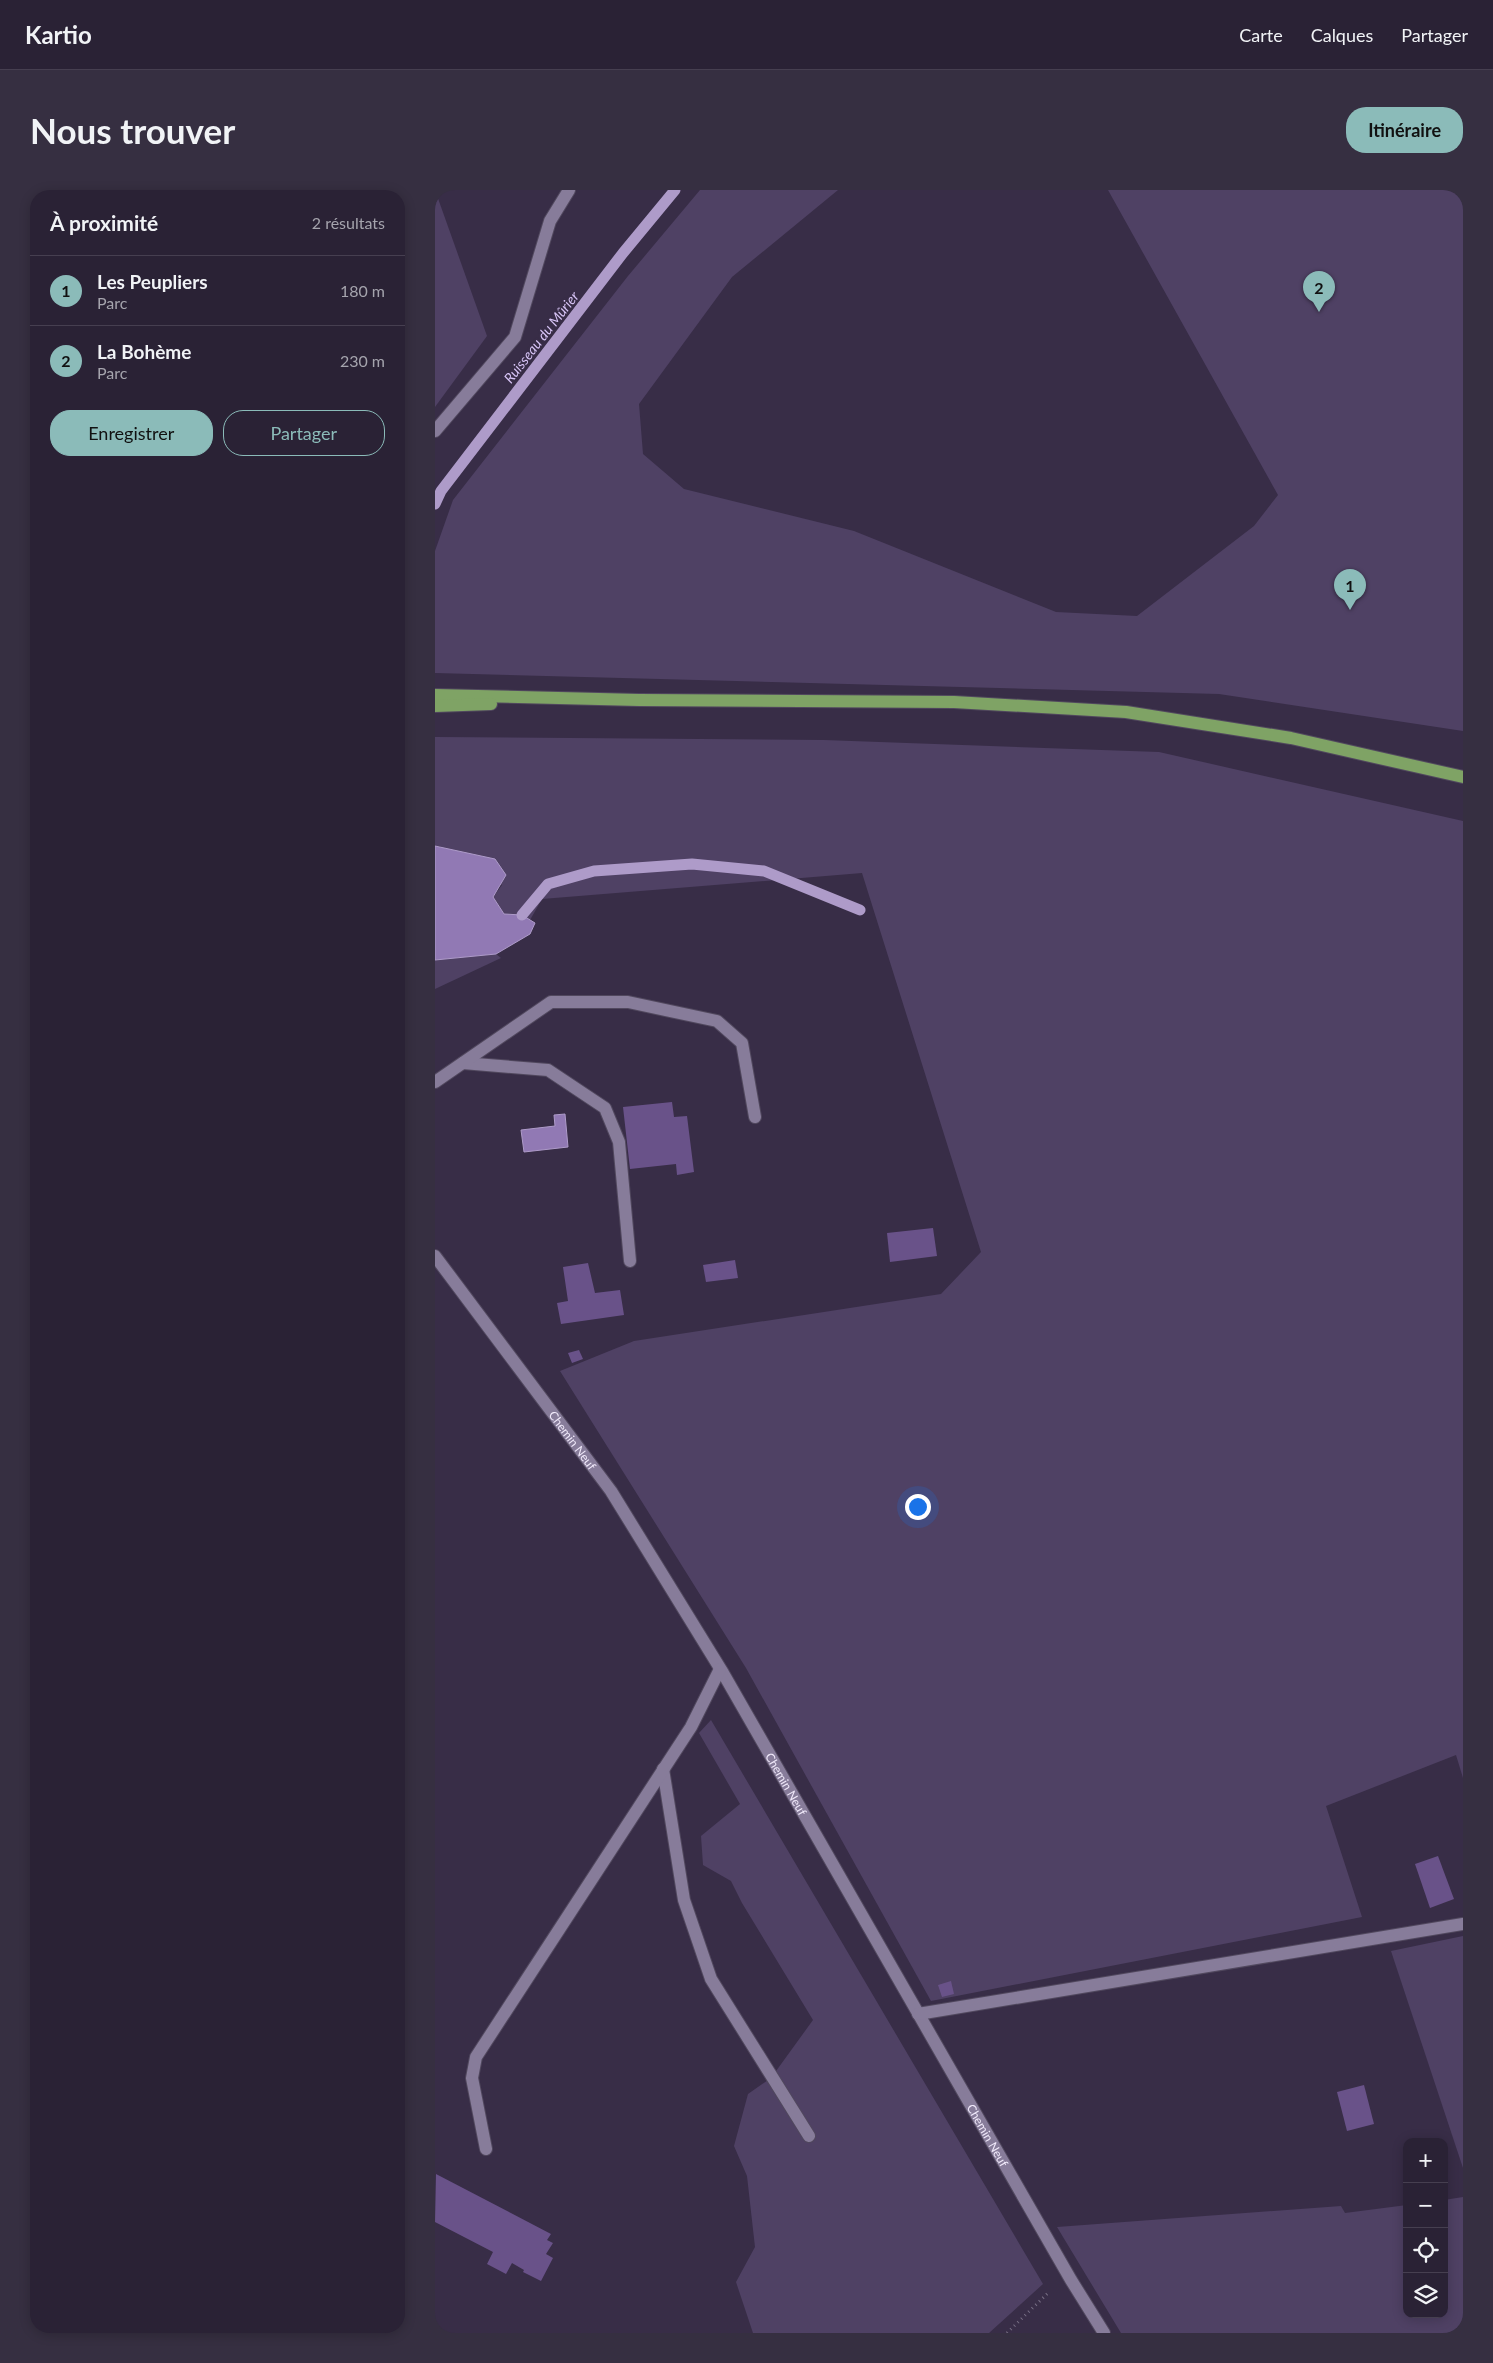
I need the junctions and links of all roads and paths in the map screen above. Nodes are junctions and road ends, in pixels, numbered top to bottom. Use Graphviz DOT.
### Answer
graph roads {
  1 [pos="569,190"];
  2 [pos="435,431"];
  3 [pos="435,695"];
  4 [pos="639,700"];
  5 [pos="435,706"];
  6 [pos="1463,776"];
  7 [pos="463,1063"];
  8 [pos="435,1082"];
  9 [pos="755,1117"];
  10 [pos="435,1256"];
  11 [pos="630,1261"];
  12 [pos="719,1669"];
  13 [pos="663,1769"];
  14 [pos="1463,1924"];
  15 [pos="918,2014"];
  16 [pos="809,2136"];
  17 [pos="486,2149"];
  18 [pos="1068,2274"];
  19 [pos="1007,2333"];
  20 [pos="1104,2333"];
  1 -- 2 [label="street"];
  3 -- 4 [label="main road"];
  4 -- 5 [label="main road"];
  4 -- 6 [label="main road"];
  7 -- 8 [label="street"];
  7 -- 9 [label="street"];
  7 -- 11 [label="street"];
  10 -- 12 [label="street, Chemin Neuf"];
  12 -- 13 [label="street"];
  12 -- 15 [label="street, Chemin Neuf"];
  13 -- 16 [label="street"];
  13 -- 17 [label="street"];
  14 -- 15 [label="street"];
  15 -- 18 [label="street, Chemin Neuf"];
  18 -- 19 [label="path"];
  18 -- 20 [label="street, Chemin Neuf"];
}
